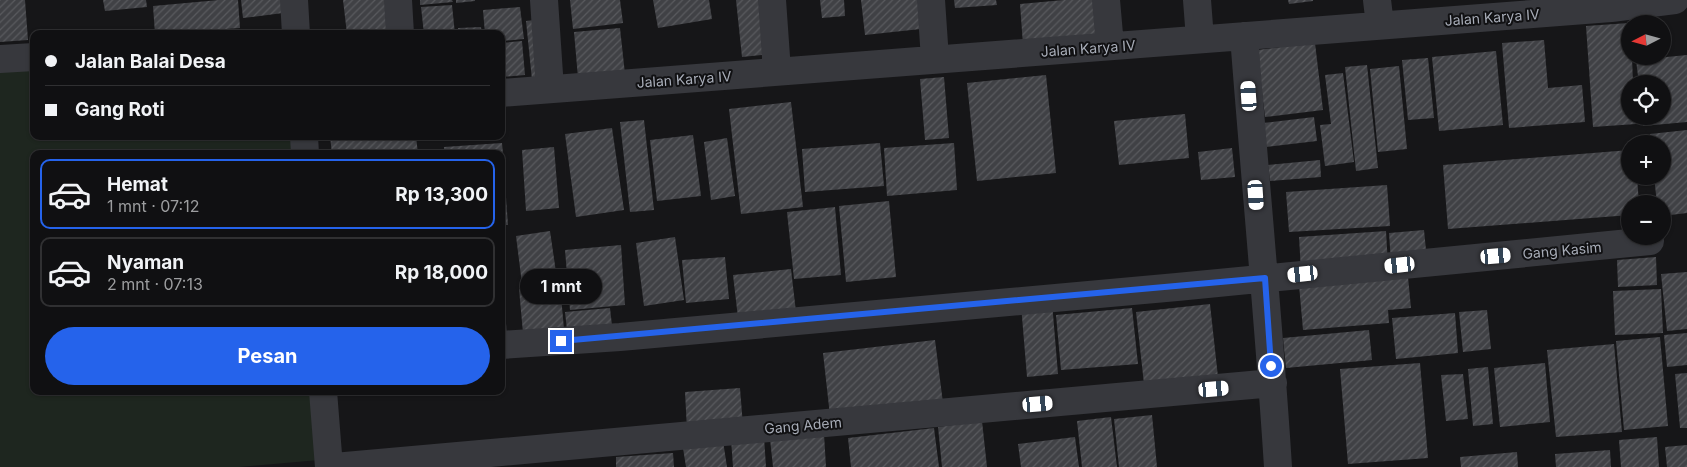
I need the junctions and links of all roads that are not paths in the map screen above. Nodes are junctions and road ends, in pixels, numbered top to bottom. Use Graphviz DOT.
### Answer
graph roads {
  1 [pos="294,0"];
  2 [pos="398,0"];
  3 [pos="544,0"];
  4 [pos="772,0"];
  5 [pos="931,0"];
  6 [pos="1106,0"];
  7 [pos="1197,0"];
  8 [pos="1675,0"];
  9 [pos="1611,4"];
  10 [pos="1459,10"];
  11 [pos="1378,13"];
  12 [pos="296,30"];
  13 [pos="400,30"];
  14 [pos="1244,36"];
  15 [pos="1200,39"];
  16 [pos="1110,46"];
  17 [pos="30,57"];
  18 [pos="0,59"];
  19 [pos="936,59"];
  20 [pos="777,72"];
  21 [pos="550,89"];
  22 [pos="505,92"];
  23 [pos="1621,245"];
  24 [pos="1265,278"];
  25 [pos="505,345"];
  26 [pos="1273,383"];
  27 [pos="323,395"];
  28 [pos="329,467"];
  29 [pos="334,467"];
  30 [pos="1278,467"];
  1 -- 12 [label="street"];
  2 -- 13 [label="street"];
  3 -- 21 [label="street"];
  4 -- 20 [label="street"];
  5 -- 19 [label="street"];
  6 -- 16 [label="street"];
  7 -- 15 [label="street"];
  8 -- 9 [label="street, Jalan Karya IV"];
  9 -- 10 [label="street, Jalan Karya IV"];
  10 -- 11 [label="street, Jalan Karya IV"];
  11 -- 14 [label="street, Jalan Karya IV"];
  14 -- 15 [label="street, Jalan Karya IV"];
  14 -- 24 [label="street"];
  15 -- 16 [label="street, Jalan Karya IV"];
  16 -- 19 [label="street, Jalan Karya IV"];
  17 -- 18 [label="street"];
  19 -- 20 [label="street, Jalan Karya IV"];
  20 -- 21 [label="street, Jalan Karya IV"];
  21 -- 22 [label="street, Jalan Karya IV"];
  23 -- 24 [label="street, Gang Kasim"];
  24 -- 25 [label="street, Gang Kasim"];
  24 -- 26 [label="street"];
  26 -- 29 [label="street, Gang Adem"];
  26 -- 30 [label="street"];
  27 -- 28 [label="street"];
}
